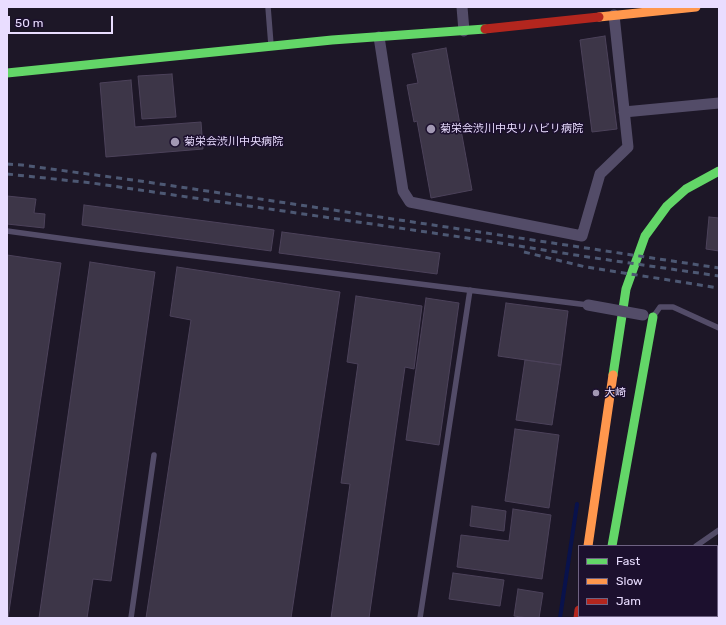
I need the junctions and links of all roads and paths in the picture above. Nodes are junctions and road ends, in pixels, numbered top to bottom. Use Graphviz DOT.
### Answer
graph roads {
  1 [pos="268,7"];
  2 [pos="462,7"];
  3 [pos="696,7"];
  4 [pos="614,15"];
  5 [pos="464,31"];
  6 [pos="379,37"];
  7 [pos="271,47"];
  8 [pos="7,73"];
  9 [pos="719,103"];
  10 [pos="624,112"];
  11 [pos="719,171"];
  12 [pos="7,231"];
  13 [pos="470,290"];
  14 [pos="588,305"];
  15 [pos="648,316"];
  16 [pos="719,328"];
  17 [pos="154,455"];
  18 [pos="719,530"];
  19 [pos="588,545"];
  20 [pos="612,545"];
  21 [pos="697,545"];
  22 [pos="131,618"];
  23 [pos="420,618"];
  1 -- 7 [label="lane"];
  2 -- 5 [label="street"];
  3 -- 4 [label="street"];
  4 -- 5 [label="street"];
  4 -- 10 [label="street"];
  5 -- 6 [label="street"];
  6 -- 7 [label="street"];
  6 -- 10 [label="street"];
  7 -- 8 [label="street"];
  9 -- 10 [label="street"];
  11 -- 19 [label="street"];
  12 -- 13 [label="lane"];
  13 -- 14 [label="lane"];
  13 -- 23 [label="lane"];
  14 -- 15 [label="street, bridge"];
  15 -- 16 [label="lane"];
  15 -- 20 [label="street"];
  17 -- 22 [label="lane"];
  18 -- 21 [label="lane"];
}
